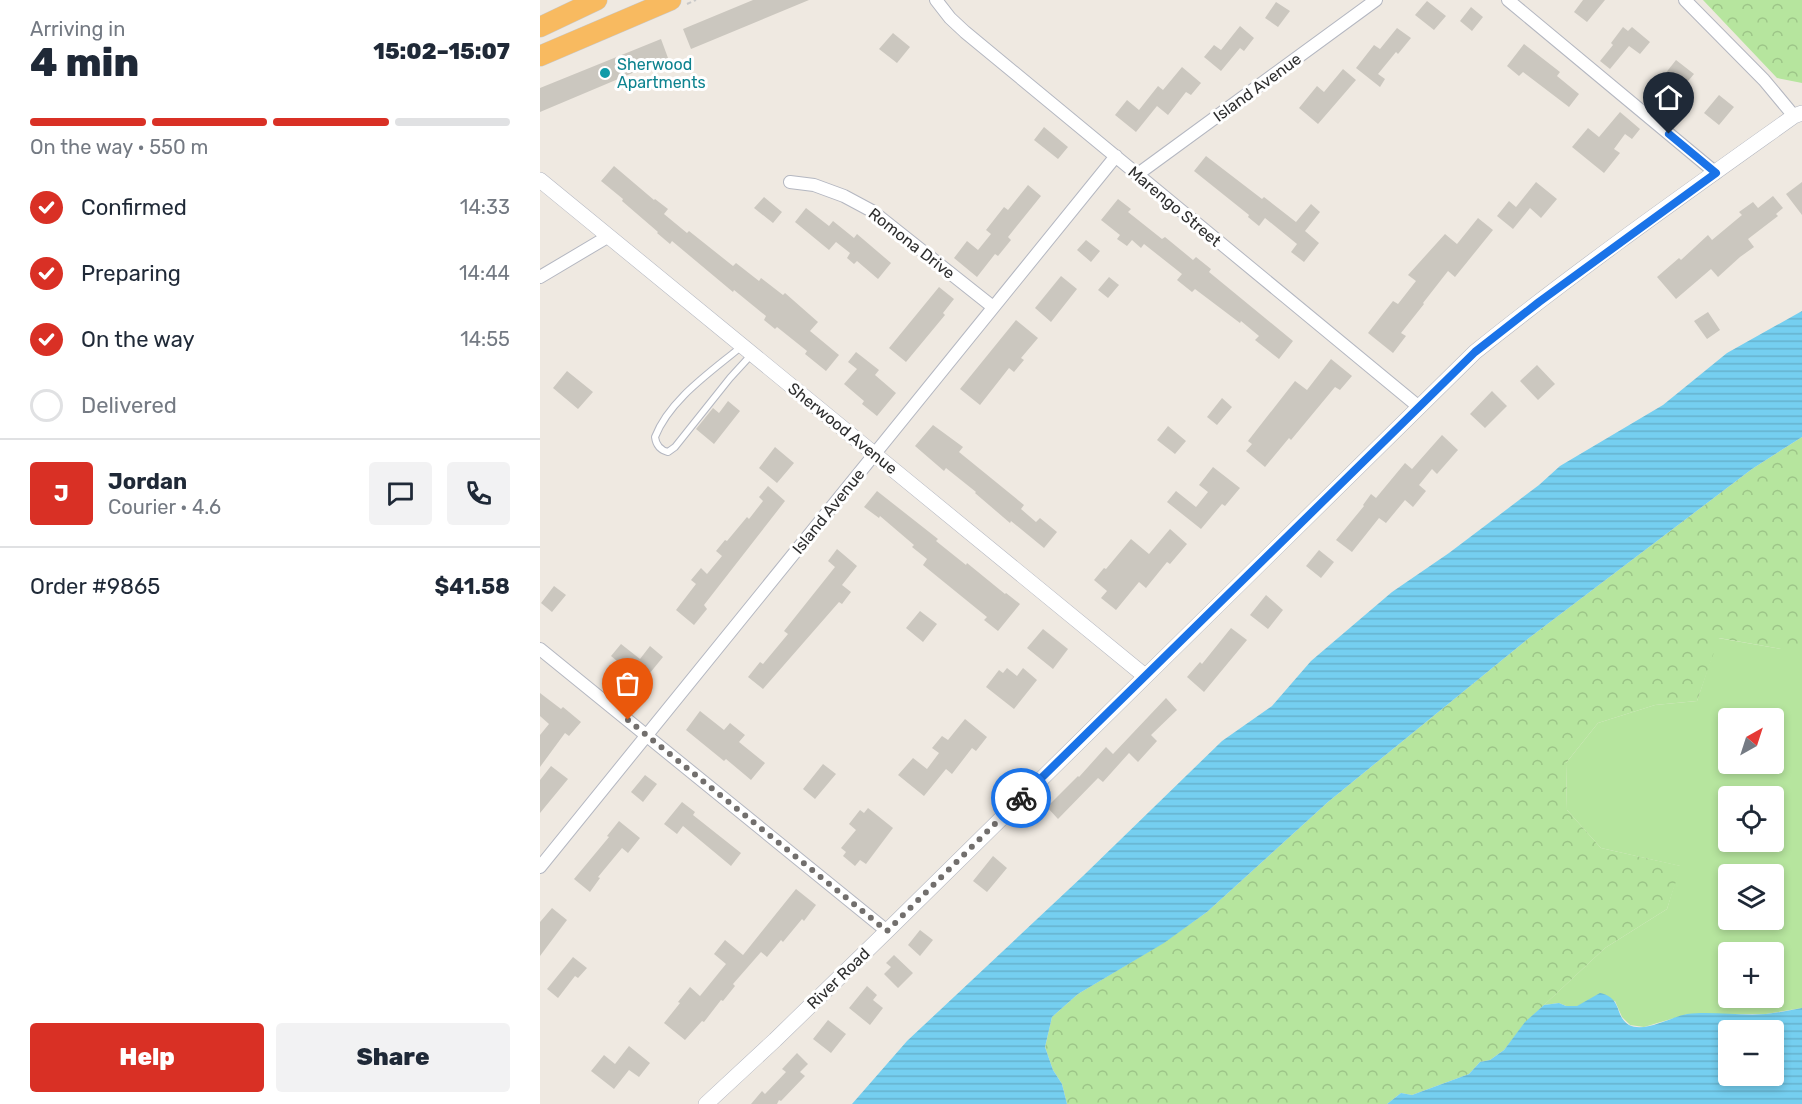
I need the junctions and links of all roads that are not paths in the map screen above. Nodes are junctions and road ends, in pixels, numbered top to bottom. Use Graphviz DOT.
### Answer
graph roads {
  1 [pos="581,0"];
  2 [pos="597,0"];
  3 [pos="671,0"];
  4 [pos="936,0"];
  5 [pos="1376,0"];
  6 [pos="1508,0"];
  7 [pos="1685,0"];
  8 [pos="540,17"];
  9 [pos="540,27"];
  10 [pos="540,56"];
  11 [pos="1798,114"];
  12 [pos="1116,156"];
  13 [pos="1716,173"];
  14 [pos="1138,174"];
  15 [pos="540,180"];
  16 [pos="790,182"];
  17 [pos="609,236"];
  18 [pos="540,277"];
  19 [pos="993,307"];
  20 [pos="747,350"];
  21 [pos="1419,407"];
  22 [pos="874,454"];
  23 [pos="540,649"];
  24 [pos="1145,676"];
  25 [pos="646,735"];
  26 [pos="540,867"];
  27 [pos="887,931"];
  28 [pos="706,1104"];
  1 -- 8 [label="highway"];
  2 -- 9 [label="highway"];
  3 -- 10 [label="highway"];
  4 -- 12 [label="street, Marengo Street"];
  5 -- 14 [label="street, Island Avenue"];
  6 -- 13 [label="street"];
  7 -- 11 [label="street"];
  11 -- 13 [label="street, River Road"];
  12 -- 14 [label="street, Marengo Street"];
  12 -- 19 [label="street, Island Avenue"];
  13 -- 21 [label="street, River Road"];
  14 -- 21 [label="street, Marengo Street"];
  15 -- 17 [label="street, Sherwood Avenue"];
  16 -- 19 [label="street, Romona Drive"];
  17 -- 18 [label="street"];
  17 -- 20 [label="street, Sherwood Avenue"];
  19 -- 22 [label="street, Island Avenue"];
  20 -- 20 [label="lane"];
  20 -- 22 [label="street, Sherwood Avenue"];
  21 -- 24 [label="street, River Road"];
  22 -- 24 [label="street, Sherwood Avenue"];
  22 -- 25 [label="street, Island Avenue"];
  23 -- 25 [label="street"];
  24 -- 27 [label="street, River Road"];
  25 -- 26 [label="street, Island Avenue"];
  25 -- 27 [label="street"];
  27 -- 28 [label="street, River Road"];
}
